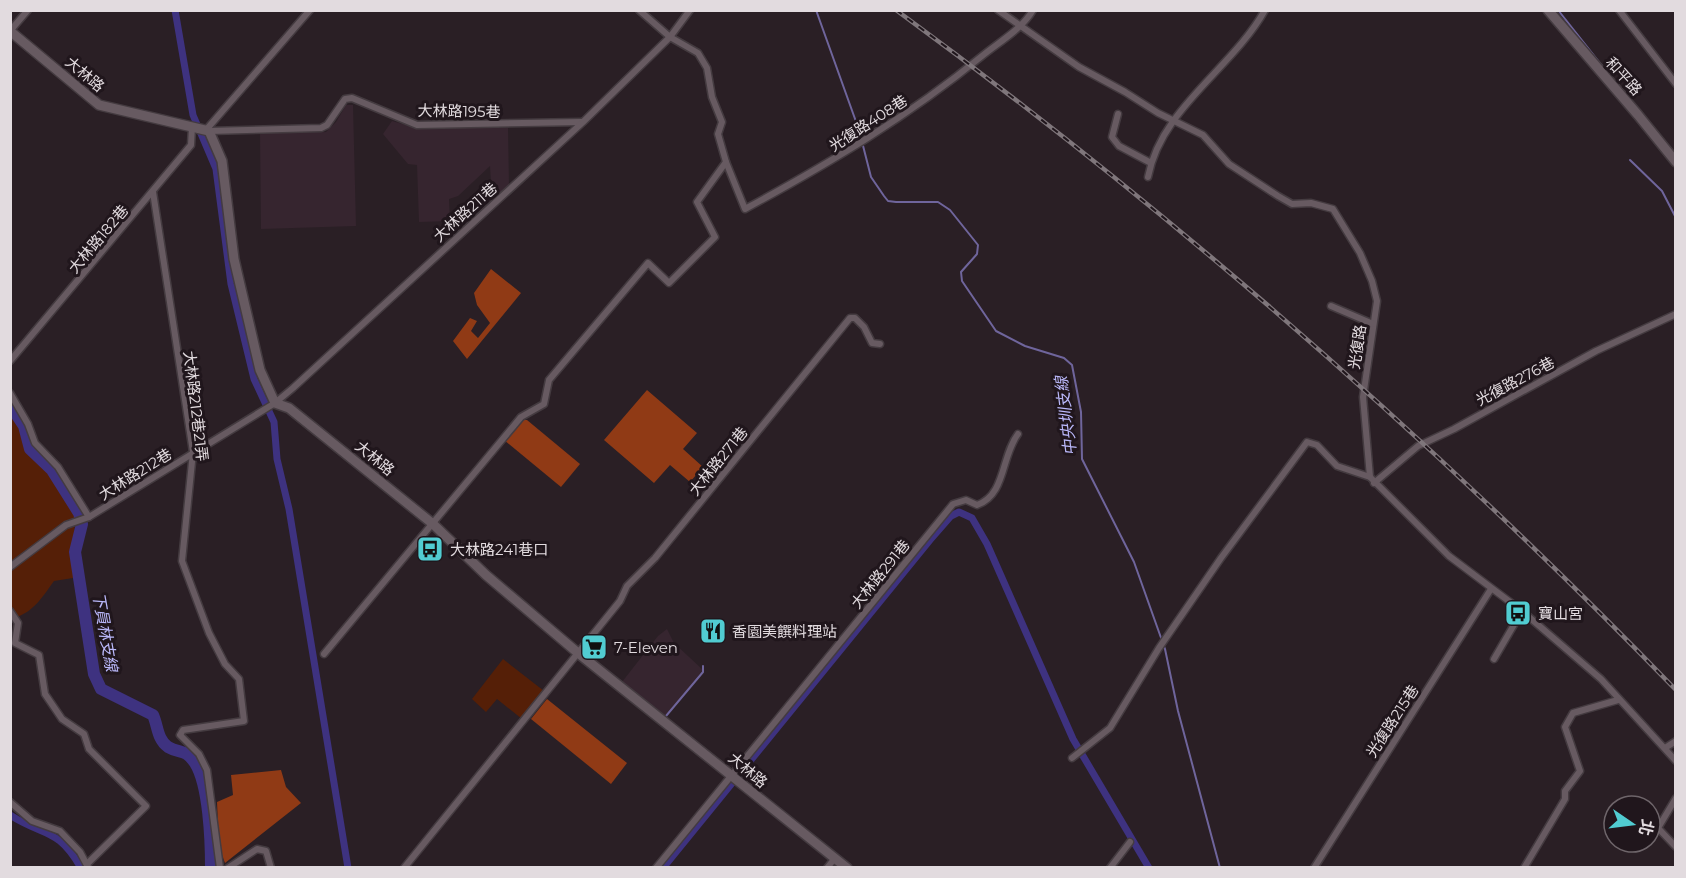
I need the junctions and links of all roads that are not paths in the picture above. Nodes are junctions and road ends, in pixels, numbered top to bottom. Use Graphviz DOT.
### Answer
graph roads {
  1 [pos="28,10"];
  2 [pos="310,10"];
  3 [pos="639,10"];
  4 [pos="690,10"];
  5 [pos="998,10"];
  6 [pos="1033,10"];
  7 [pos="1265,10"];
  8 [pos="1548,10"];
  9 [pos="1619,10"];
  10 [pos="1018,27"];
  11 [pos="11,31"];
  12 [pos="670,38"];
  13 [pos="1676,84"];
  14 [pos="1118,114"];
  15 [pos="1174,120"];
  16 [pos="583,122"];
  17 [pos="192,127"];
  18 [pos="207,130"];
  19 [pos="726,162"];
  20 [pos="1676,162"];
  21 [pos="1151,163"];
  22 [pos="1148,177"];
  23 [pos="153,192"];
  24 [pos="1331,306"];
  25 [pos="1676,314"];
  26 [pos="1373,324"];
  27 [pos="880,344"];
  28 [pos="10,361"];
  29 [pos="10,393"];
  30 [pos="275,403"];
  31 [pos="1018,434"];
  32 [pos="193,452"];
  33 [pos="1372,480"];
  34 [pos="89,517"];
  35 [pos="433,524"];
  36 [pos="10,567"];
  37 [pos="1491,589"];
  38 [pos="10,611"];
  39 [pos="1522,611"];
  40 [pos="578,652"];
  41 [pos="324,654"];
  42 [pos="1494,659"];
  43 [pos="1618,700"];
  44 [pos="1676,741"];
  45 [pos="1665,748"];
  46 [pos="1072,758"];
  47 [pos="1676,761"];
  48 [pos="732,774"];
  49 [pos="1676,798"];
  50 [pos="10,802"];
  51 [pos="1130,842"];
  52 [pos="1676,848"];
  53 [pos="835,858"];
  54 [pos="88,866"];
  55 [pos="220,867"];
  56 [pos="228,867"];
  57 [pos="271,867"];
  58 [pos="404,867"];
  59 [pos="656,867"];
  60 [pos="827,867"];
  61 [pos="847,867"];
  62 [pos="1110,867"];
  63 [pos="1314,867"];
  64 [pos="1524,867"];
  1 -- 11 [label="street"];
  2 -- 18 [label="street"];
  3 -- 12 [label="street"];
  4 -- 12 [label="street, 大林路211巷"];
  5 -- 10 [label="street, 光復路"];
  6 -- 10 [label="street, 光復路408巷"];
  7 -- 15 [label="street"];
  8 -- 20 [label="street, 和平路"];
  9 -- 13 [label="street"];
  10 -- 15 [label="street, 光復路"];
  10 -- 19 [label="street, 光復路408巷"];
  11 -- 17 [label="street, 大林路"];
  12 -- 16 [label="street, 大林路211巷"];
  12 -- 19 [label="street"];
  14 -- 21 [label="street"];
  15 -- 21 [label="street"];
  15 -- 26 [label="street, 光復路"];
  16 -- 18 [label="street, 大林路195巷"];
  16 -- 30 [label="street, 大林路211巷"];
  17 -- 18 [label="street, 大林路"];
  17 -- 23 [label="street, 大林路182巷"];
  18 -- 30 [label="street"];
  19 -- 35 [label="street"];
  21 -- 22 [label="street"];
  23 -- 28 [label="street, 大林路182巷"];
  23 -- 32 [label="street, 大林路212巷21弄"];
  24 -- 26 [label="street"];
  25 -- 33 [label="street, 光復路276巷"];
  26 -- 33 [label="street, 光復路"];
  27 -- 40 [label="street, 大林路271巷"];
  29 -- 34 [label="street"];
  30 -- 32 [label="street, 大林路212巷"];
  30 -- 35 [label="street, 大林路"];
  31 -- 48 [label="street, 大林路291巷"];
  32 -- 34 [label="street, 大林路212巷"];
  32 -- 55 [label="street, 大林路212巷21弄"];
  33 -- 37 [label="street"];
  33 -- 46 [label="street"];
  34 -- 36 [label="street, 大林路212巷"];
  35 -- 40 [label="street, 大林路"];
  35 -- 41 [label="street"];
  37 -- 39 [label="street"];
  37 -- 63 [label="street, 光復路215巷"];
  38 -- 54 [label="street"];
  39 -- 42 [label="street"];
  39 -- 43 [label="street"];
  40 -- 48 [label="street, 大林路"];
  40 -- 58 [label="street"];
  43 -- 45 [label="street"];
  43 -- 64 [label="street"];
  44 -- 45 [label="street"];
  45 -- 47 [label="street"];
  48 -- 53 [label="street, 大林路"];
  48 -- 59 [label="street"];
  49 -- 52 [label="street"];
  50 -- 54 [label="street"];
  51 -- 62 [label="street"];
  53 -- 60 [label="street"];
  53 -- 61 [label="street, 大林路"];
  56 -- 57 [label="street"];
}
